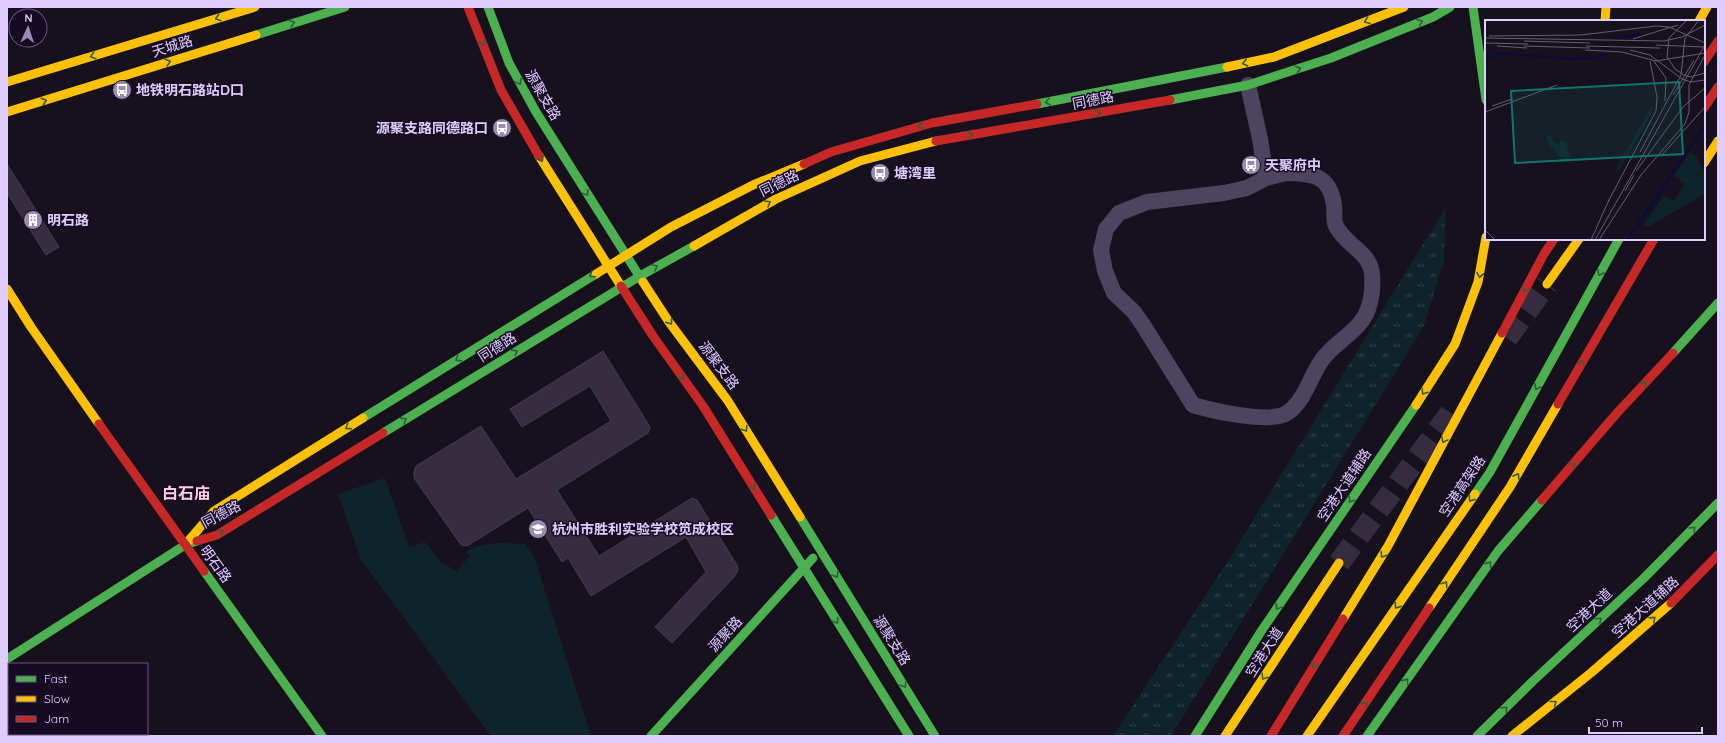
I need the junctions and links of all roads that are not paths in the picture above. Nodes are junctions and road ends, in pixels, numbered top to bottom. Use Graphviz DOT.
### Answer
graph roads {
  1 [pos="255,7"];
  2 [pos="345,7"];
  3 [pos="468,7"];
  4 [pos="488,7"];
  5 [pos="1404,7"];
  6 [pos="1450,7"];
  7 [pos="1473,7"];
  8 [pos="1606,7"];
  9 [pos="1707,7"];
  10 [pos="1606,20"];
  11 [pos="1700,20"];
  12 [pos="1718,41"];
  13 [pos="1705,60"];
  14 [pos="7,82"];
  15 [pos="1248,85"];
  16 [pos="1718,87"];
  17 [pos="1485,93"];
  18 [pos="1705,106"];
  19 [pos="7,112"];
  20 [pos="1718,141"];
  21 [pos="1705,161"];
  22 [pos="1266,178"];
  23 [pos="1485,240"];
  24 [pos="1550,240"];
  25 [pos="1553,240"];
  26 [pos="1578,240"];
  27 [pos="1618,240"];
  28 [pos="1653,240"];
  29 [pos="1544,254"];
  30 [pos="626,255"];
  31 [pos="608,266"];
  32 [pos="640,276"];
  33 [pos="1547,284"];
  34 [pos="621,287"];
  35 [pos="7,289"];
  36 [pos="1718,303"];
  37 [pos="1718,503"];
  38 [pos="185,545"];
  39 [pos="820,550"];
  40 [pos="1718,555"];
  41 [pos="1339,562"];
  42 [pos="804,569"];
  43 [pos="7,659"];
  44 [pos="322,736"];
  45 [pos="651,736"];
  46 [pos="908,736"];
  47 [pos="935,736"];
  48 [pos="1195,736"];
  49 [pos="1225,736"];
  50 [pos="1271,736"];
  51 [pos="1307,736"];
  52 [pos="1343,736"];
  53 [pos="1367,736"];
  54 [pos="1477,736"];
  55 [pos="1512,736"];
  1 -- 14 [label="main road, 天城路, one-way"];
  19 -- 2 [label="main road, 天城路, one-way"];
  3 -- 31 [label="main road, one-way"];
  4 -- 30 [label="main road, 源聚支路, one-way"];
  5 -- 30 [label="main road, 同德路, one-way"];
  15 -- 6 [label="main road, 同德路, one-way"];
  7 -- 17 [label="main road"];
  8 -- 10 [label="main road"];
  9 -- 11 [label="main road"];
  12 -- 13 [label="main road"];
  15 -- 22 [label="street"];
  32 -- 15 [label="main road, 同德路, one-way"];
  16 -- 18 [label="main road"];
  20 -- 21 [label="main road"];
  22 -- 22 [label="street"];
  23 -- 48 [label="main road, 空港大道辅路, one-way"];
  24 -- 29 [label="main road"];
  25 -- 29 [label="main road"];
  26 -- 33 [label="main road"];
  27 -- 51 [label="main road, 空港高架路, one-way"];
  52 -- 28 [label="main road, one-way"];
  29 -- 50 [label="main road, one-way"];
  30 -- 31 [label="main road, 同德路"];
  30 -- 32 [label="main road, 源聚支路"];
  31 -- 34 [label="main road"];
  31 -- 38 [label="main road, 同德路, one-way"];
  32 -- 34 [label="main road, 同德路"];
  32 -- 39 [label="main road, 源聚支路, one-way"];
  38 -- 34 [label="main road, 同德路, one-way"];
  34 -- 42 [label="main road, one-way"];
  35 -- 38 [label="main road, 明石路"];
  53 -- 36 [label="main road, one-way"];
  54 -- 37 [label="main road, 空港大道, one-way"];
  38 -- 43 [label="main road, 同德路"];
  38 -- 44 [label="main road, 明石路"];
  39 -- 42 [label="main road, 源聚路"];
  39 -- 47 [label="main road, 源聚支路, one-way"];
  55 -- 40 [label="main road, 空港大道辅路, one-way"];
  41 -- 49 [label="main road, 空港大道, one-way"];
  42 -- 45 [label="main road, 源聚路"];
  42 -- 46 [label="main road, one-way"];
}
